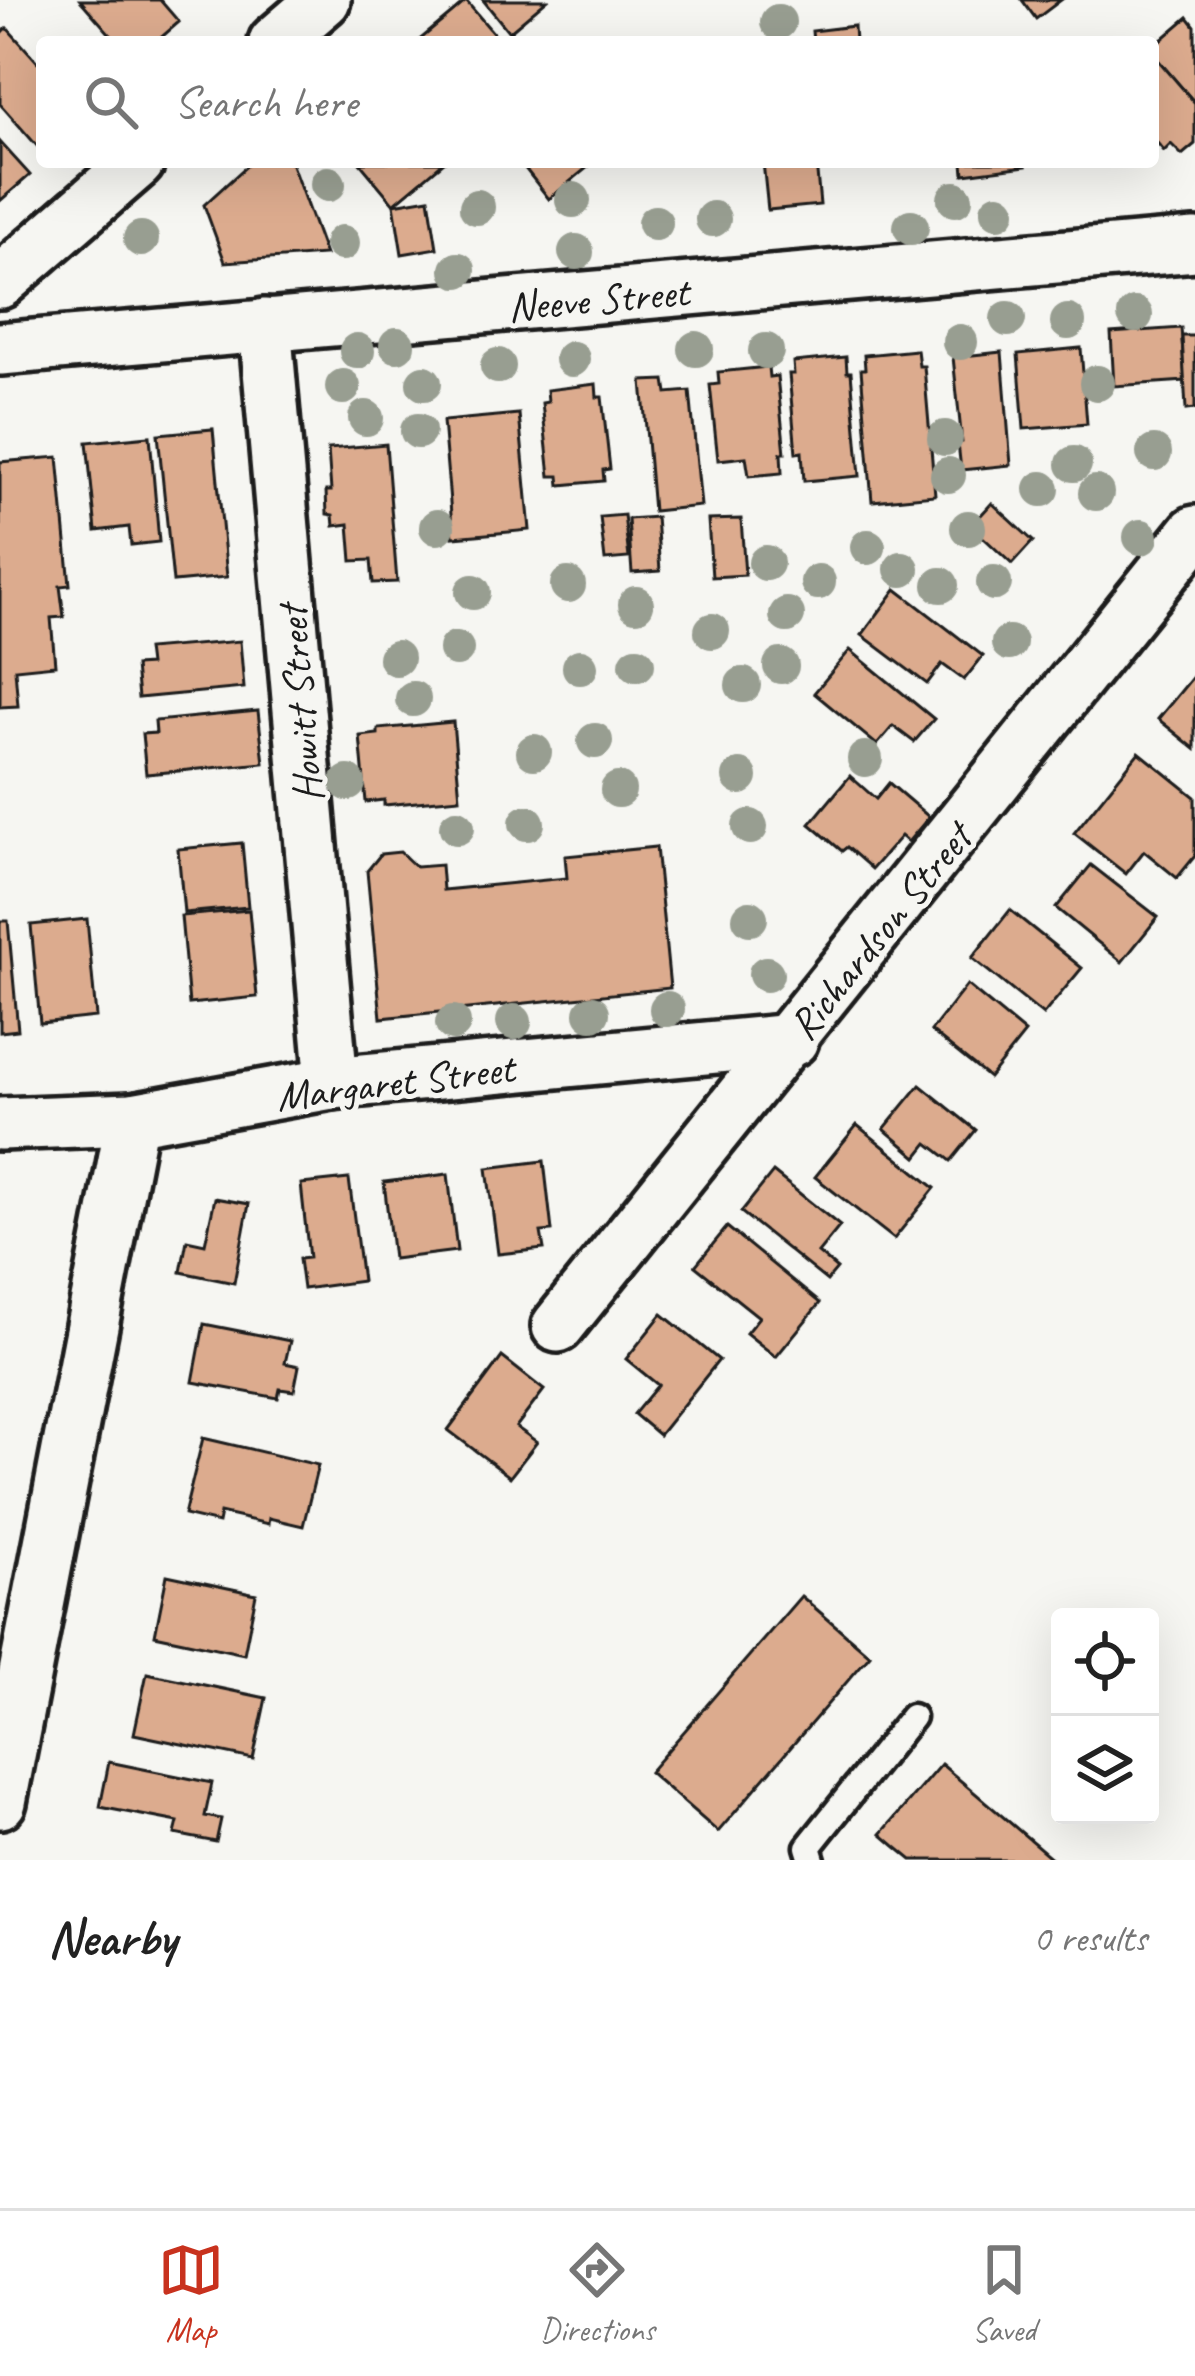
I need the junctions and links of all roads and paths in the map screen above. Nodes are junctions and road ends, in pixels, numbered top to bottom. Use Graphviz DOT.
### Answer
graph roads {
  1 [pos="324,0"];
  2 [pos="282,36"];
  3 [pos="131,168"];
  4 [pos="1195,245"];
  5 [pos="0,282"];
  6 [pos="265,325"];
  7 [pos="0,350"];
  8 [pos="1195,532"];
  9 [pos="791,1040"];
  10 [pos="332,1083"];
  11 [pos="132,1119"];
  12 [pos="0,1124"];
  13 [pos="559,1326"];
  14 [pos="912,1717"];
  15 [pos="0,1802"];
  16 [pos="812,1860"];
  1 -- 2 [label="street"];
  3 -- 5 [label="street"];
  4 -- 6 [label="street, Neeve Street"];
  6 -- 7 [label="street, Neeve Street"];
  6 -- 10 [label="street, Howitt Street"];
  8 -- 9 [label="street, Richardson Street"];
  9 -- 10 [label="street, Margaret Street"];
  9 -- 13 [label="street, Richardson Street"];
  10 -- 11 [label="street, Margaret Street"];
  11 -- 12 [label="street, Margaret Street"];
  11 -- 15 [label="street"];
  14 -- 16 [label="lane"];
}
